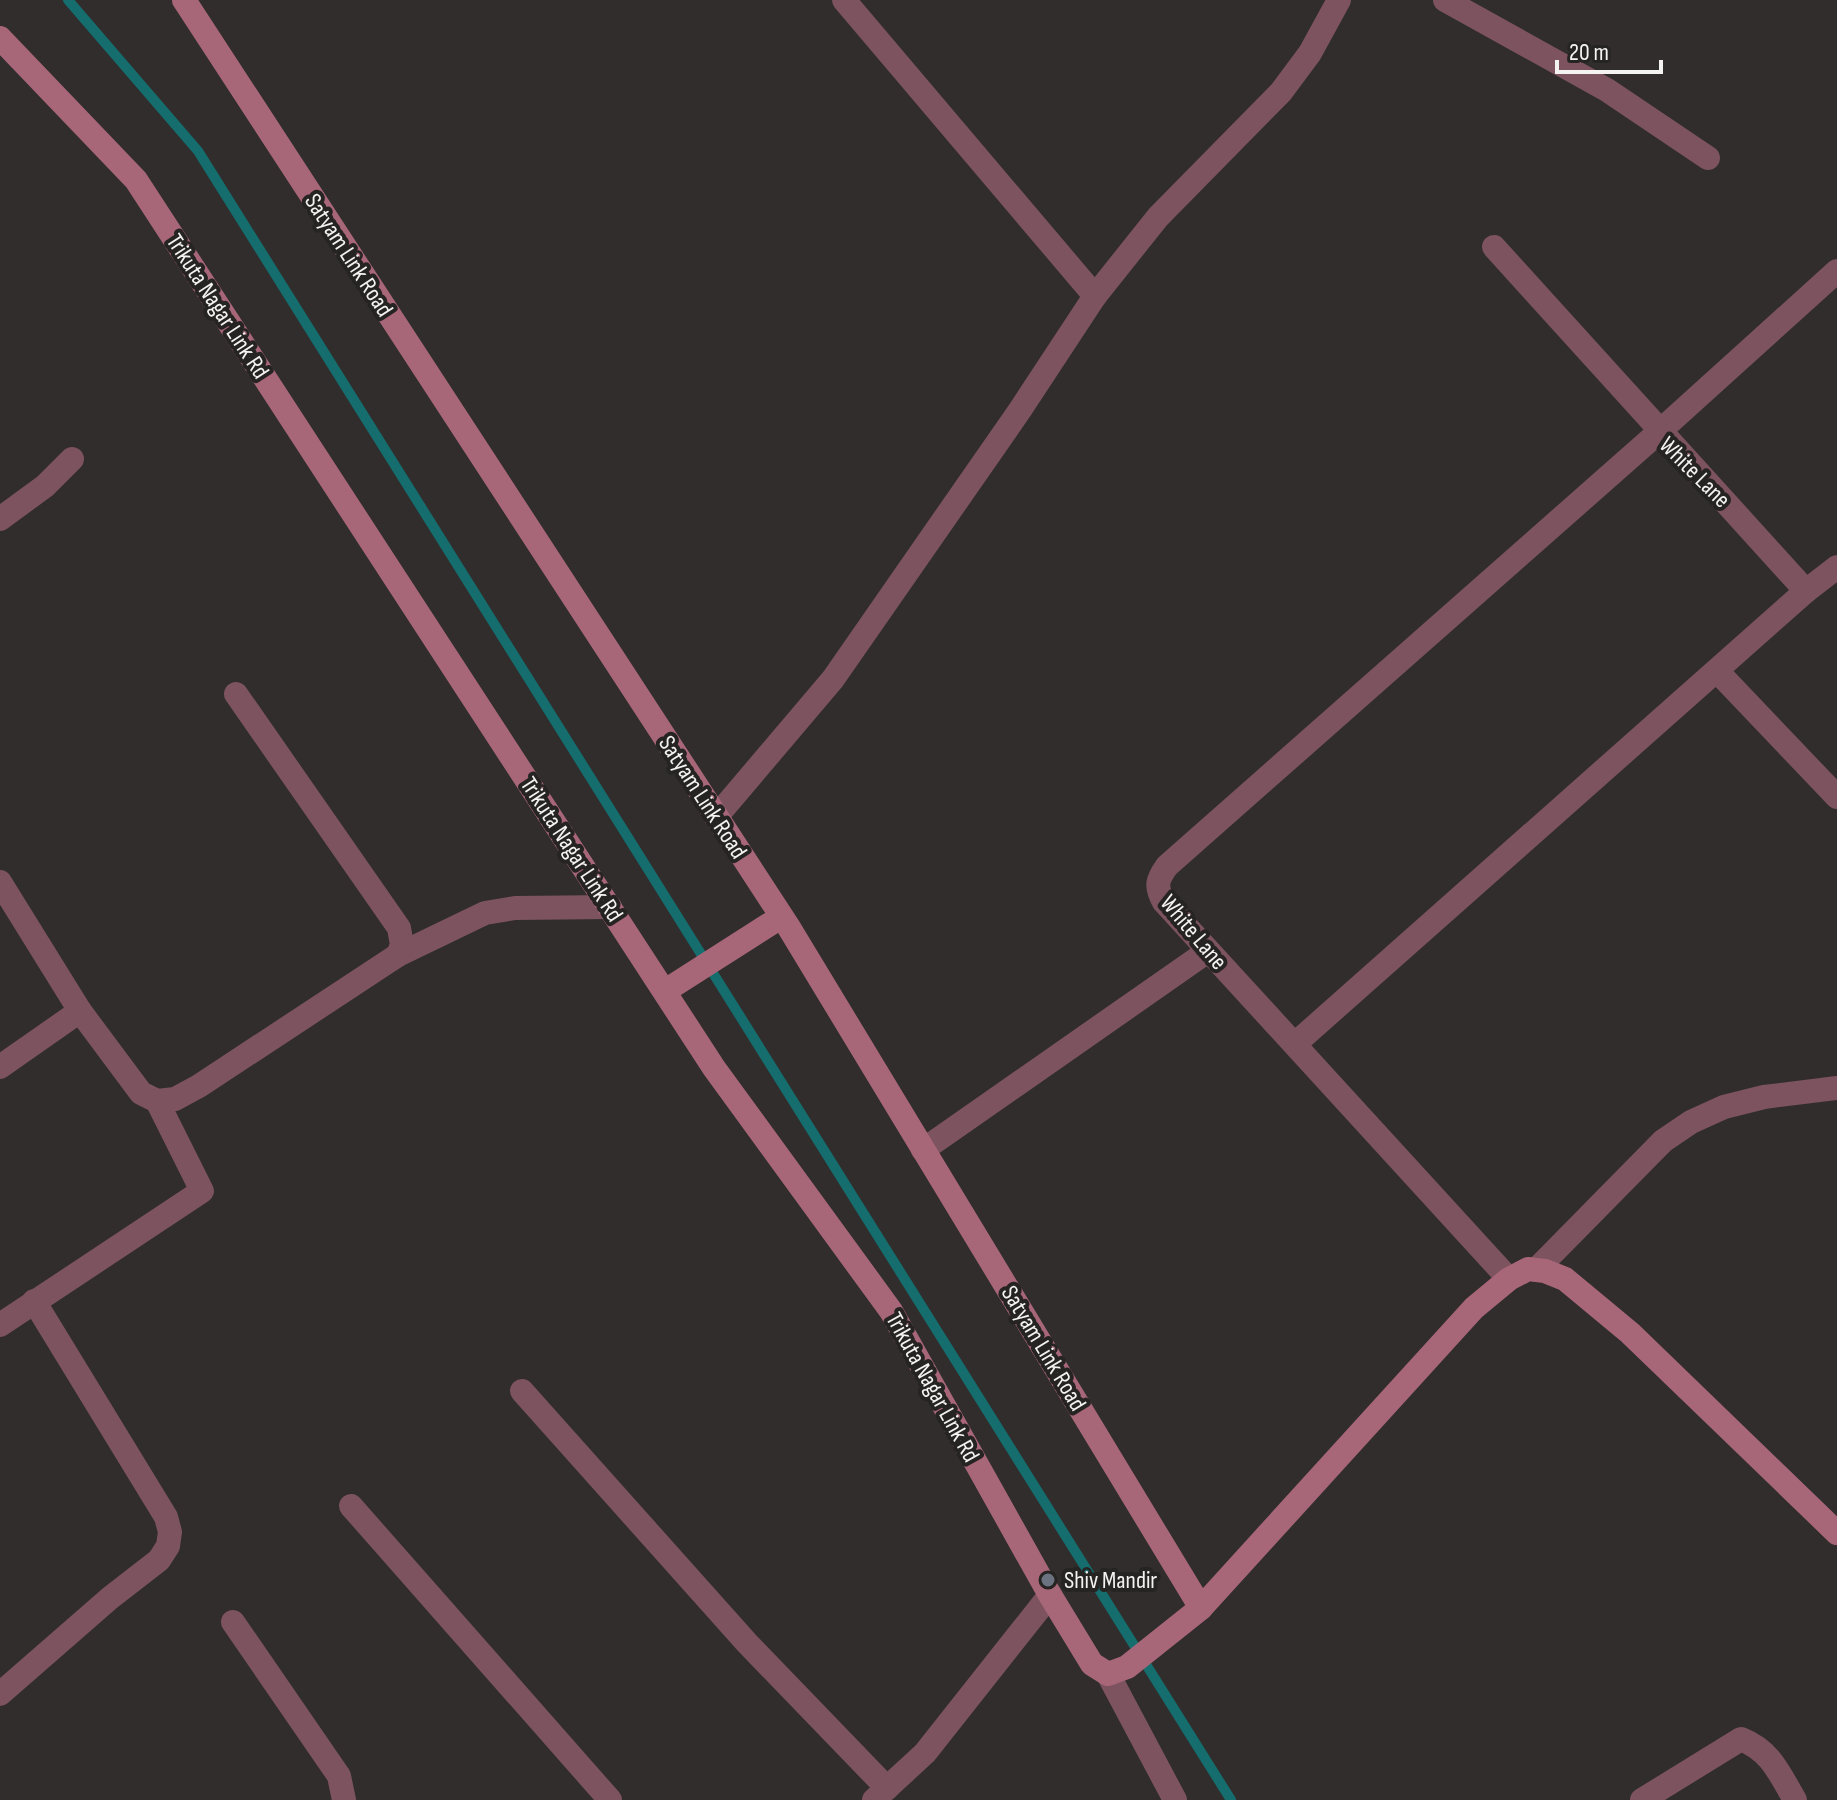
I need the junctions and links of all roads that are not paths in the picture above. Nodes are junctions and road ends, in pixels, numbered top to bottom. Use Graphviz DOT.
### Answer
graph roads {
  1 [pos="184,0"];
  2 [pos="844,0"];
  3 [pos="1339,0"];
  4 [pos="1445,0"];
  5 [pos="0,38"];
  6 [pos="1708,158"];
  7 [pos="1494,247"];
  8 [pos="1837,271"];
  9 [pos="1095,296"];
  10 [pos="1660,431"];
  11 [pos="72,459"];
  12 [pos="0,519"];
  13 [pos="1837,567"];
  14 [pos="1806,591"];
  15 [pos="1717,671"];
  16 [pos="236,694"];
  17 [pos="1837,797"];
  18 [pos="716,817"];
  19 [pos="0,882"];
  20 [pos="610,907"];
  21 [pos="781,917"];
  22 [pos="1208,951"];
  23 [pos="398,955"];
  24 [pos="665,991"];
  25 [pos="80,1011"];
  26 [pos="1296,1043"];
  27 [pos="0,1067"];
  28 [pos="1837,1088"];
  29 [pos="157,1101"];
  30 [pos="923,1150"];
  31 [pos="1536,1270"];
  32 [pos="1509,1279"];
  33 [pos="34,1301"];
  34 [pos="0,1325"];
  35 [pos="522,1391"];
  36 [pos="351,1506"];
  37 [pos="1837,1533"];
  38 [pos="1050,1595"];
  39 [pos="1201,1608"];
  40 [pos="233,1622"];
  41 [pos="1117,1671"];
  42 [pos="0,1694"];
  43 [pos="880,1794"];
  44 [pos="344,1800"];
  45 [pos="610,1800"];
  46 [pos="1175,1800"];
  47 [pos="1642,1800"];
  48 [pos="1795,1800"];
  1 -- 18 [label="main road, Satyam Link Road"];
  2 -- 9 [label="street"];
  3 -- 9 [label="street"];
  4 -- 6 [label="street"];
  5 -- 20 [label="main road, Trikuta Nagar Link Rd"];
  7 -- 10 [label="street"];
  8 -- 10 [label="street"];
  9 -- 18 [label="street"];
  10 -- 14 [label="street, White Lane"];
  10 -- 22 [label="street, White Lane"];
  11 -- 12 [label="street"];
  13 -- 14 [label="street"];
  14 -- 15 [label="street"];
  15 -- 17 [label="street"];
  15 -- 26 [label="street"];
  16 -- 23 [label="street"];
  18 -- 21 [label="main road, Satyam Link Road"];
  19 -- 25 [label="street"];
  20 -- 23 [label="street"];
  20 -- 24 [label="main road, Trikuta Nagar Link Rd"];
  21 -- 24 [label="main road"];
  21 -- 30 [label="main road, Satyam Link Road"];
  22 -- 26 [label="street, White Lane"];
  22 -- 30 [label="street"];
  23 -- 29 [label="street"];
  24 -- 38 [label="main road, Trikuta Nagar Link Rd"];
  25 -- 27 [label="street"];
  25 -- 29 [label="street"];
  26 -- 32 [label="street, White Lane"];
  28 -- 31 [label="street"];
  29 -- 33 [label="street"];
  30 -- 39 [label="main road, Satyam Link Road"];
  31 -- 32 [label="main road"];
  31 -- 37 [label="main road"];
  32 -- 39 [label="main road"];
  33 -- 34 [label="street"];
  33 -- 42 [label="street"];
  35 -- 43 [label="street"];
  36 -- 45 [label="street"];
  38 -- 41 [label="main road, Trikuta Nagar Link Rd"];
  38 -- 43 [label="street"];
  39 -- 41 [label="main road"];
  40 -- 44 [label="street"];
  41 -- 46 [label="street"];
  47 -- 48 [label="street"];
}
